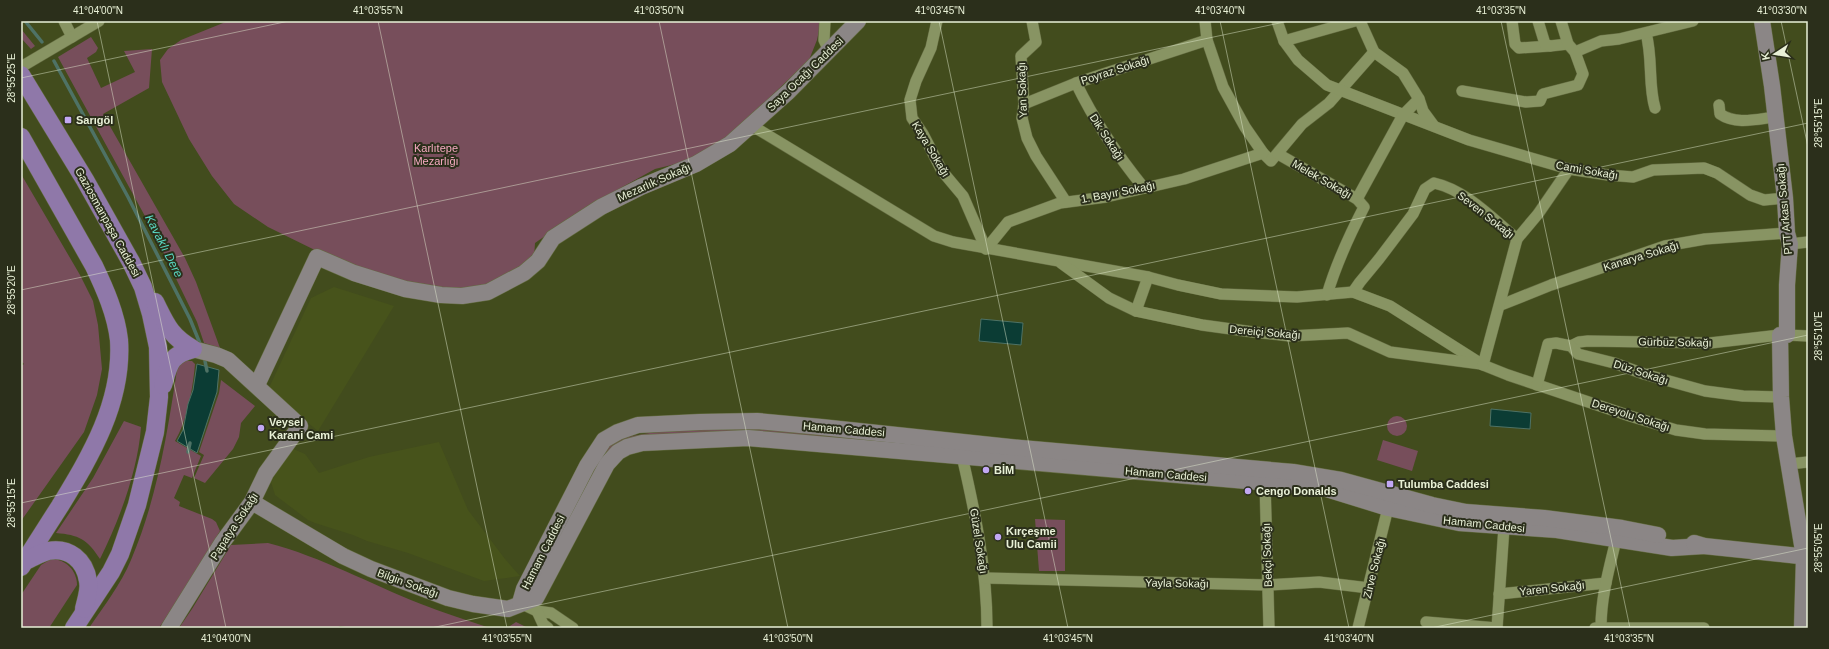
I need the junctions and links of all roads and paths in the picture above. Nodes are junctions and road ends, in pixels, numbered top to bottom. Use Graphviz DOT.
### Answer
graph roads {
  1 [pos="64,21"];
  2 [pos="99,21"];
  3 [pos="825,21"];
  4 [pos="858,21"];
  5 [pos="937,21"];
  6 [pos="1032,21"];
  7 [pos="1206,21"];
  8 [pos="1277,21"];
  9 [pos="1355,21"];
  10 [pos="1360,21"];
  11 [pos="1512,21"];
  12 [pos="1538,21"];
  13 [pos="1561,21"];
  14 [pos="1693,21"];
  15 [pos="1762,21"];
  16 [pos="1646,33"];
  17 [pos="72,37"];
  18 [pos="1207,40"];
  19 [pos="1284,41"];
  20 [pos="1550,46"];
  21 [pos="1572,48"];
  22 [pos="829,51"];
  23 [pos="1374,52"];
  24 [pos="21,67"];
  25 [pos="21,75"];
  26 [pos="1076,83"];
  27 [pos="1341,91"];
  28 [pos="1462,91"];
  29 [pos="1419,99"];
  30 [pos="1024,104"];
  31 [pos="1719,105"];
  32 [pos="1655,108"];
  33 [pos="1403,115"];
  34 [pos="1775,117"];
  35 [pos="751,125"];
  36 [pos="1434,126"];
  37 [pos="21,137"];
  38 [pos="1270,156"];
  39 [pos="1568,169"];
  40 [pos="1144,188"];
  41 [pos="1785,198"];
  42 [pos="1357,199"];
  43 [pos="1066,202"];
  44 [pos="1788,238"];
  45 [pos="1517,239"];
  46 [pos="1808,242"];
  47 [pos="986,249"];
  48 [pos="1058,261"];
  49 [pos="131,262"];
  50 [pos="1148,277"];
  51 [pos="1353,292"];
  52 [pos="1327,295"];
  53 [pos="1501,306"];
  54 [pos="1136,311"];
  55 [pos="1784,335"];
  56 [pos="1808,336"];
  57 [pos="1571,346"];
  58 [pos="192,349"];
  59 [pos="1483,365"];
  60 [pos="256,385"];
  61 [pos="1537,385"];
  62 [pos="159,397"];
  63 [pos="1781,397"];
  64 [pos="1784,436"];
  65 [pos="962,448"];
  66 [pos="1808,462"];
  67 [pos="1789,464"];
  68 [pos="1266,476"];
  69 [pos="252,502"];
  70 [pos="1388,508"];
  71 [pos="1505,521"];
  72 [pos="1616,540"];
  73 [pos="1704,546"];
  74 [pos="1806,557"];
  75 [pos="23,564"];
  76 [pos="985,578"];
  77 [pos="1606,583"];
  78 [pos="1268,585"];
  79 [pos="1369,588"];
  80 [pos="1499,594"];
  81 [pos="520,603"];
  82 [pos="537,611"];
  83 [pos="79,622"];
  84 [pos="1426,622"];
  85 [pos="169,628"];
  86 [pos="548,628"];
  87 [pos="573,628"];
  88 [pos="987,628"];
  89 [pos="1269,628"];
  90 [pos="1358,628"];
  91 [pos="1497,628"];
  92 [pos="1598,628"];
  93 [pos="1704,628"];
  94 [pos="1802,628"];
  1 -- 17 [label="street"];
  2 -- 17 [label="street"];
  3 -- 22 [label="street"];
  4 -- 22 [label="main road, Saya Ocağı Caddesi"];
  5 -- 47 [label="street, Kaya Sokağı"];
  6 -- 30 [label="street, Yan Sokağı"];
  7 -- 18 [label="street"];
  8 -- 19 [label="street, Cami Sokağı"];
  9 -- 19 [label="street"];
  10 -- 23 [label="street"];
  11 -- 20 [label="street"];
  12 -- 20 [label="street"];
  13 -- 21 [label="street"];
  14 -- 16 [label="street"];
  15 -- 34 [label="main road, PTT Arkası Sokağı"];
  16 -- 21 [label="street"];
  16 -- 32 [label="street"];
  17 -- 24 [label="street"];
  18 -- 26 [label="street, Poyraz Sokağı"];
  18 -- 38 [label="street"];
  19 -- 27 [label="street, Cami Sokağı"];
  20 -- 21 [label="street"];
  21 -- 28 [label="street"];
  22 -- 35 [label="main road, Saya Ocağı Caddesi"];
  23 -- 27 [label="street"];
  23 -- 29 [label="street"];
  25 -- 49 [label="main road, Gaziosmanpaşa Caddesi"];
  26 -- 30 [label="street, Poyraz Sokağı"];
  26 -- 40 [label="street, Dik Sokağı"];
  27 -- 33 [label="street, Cami Sokağı"];
  27 -- 38 [label="street"];
  29 -- 33 [label="street"];
  29 -- 36 [label="street"];
  30 -- 43 [label="street, Yan Sokağı"];
  31 -- 34 [label="street"];
  33 -- 36 [label="street, Cami Sokağı"];
  33 -- 42 [label="street"];
  34 -- 41 [label="main road, PTT Arkası Sokağı"];
  35 -- 47 [label="street"];
  35 -- 60 [label="main road, Mezarlık Sokağı"];
  36 -- 39 [label="street, Cami Sokağı"];
  37 -- 75 [label="main road"];
  38 -- 40 [label="street, 1. Bayır Sokağı"];
  38 -- 42 [label="street, Melek Sokağı"];
  39 -- 41 [label="street, Cami Sokağı"];
  39 -- 45 [label="street, Seven Sokağı"];
  40 -- 43 [label="street, 1. Bayır Sokağı"];
  41 -- 44 [label="main road, PTT Arkası Sokağı"];
  42 -- 52 [label="street, Melek Sokağı"];
  43 -- 47 [label="street, 1. Bayır Sokağı"];
  44 -- 46 [label="street, Kanarya Sokağı"];
  44 -- 53 [label="street, Kanarya Sokağı"];
  44 -- 55 [label="main road, PTT Arkası Sokağı"];
  45 -- 51 [label="street, Seven Sokağı"];
  45 -- 53 [label="street"];
  47 -- 48 [label="street"];
  48 -- 50 [label="street"];
  48 -- 54 [label="street, Dereiçi Sokağı"];
  49 -- 58 [label="main road"];
  49 -- 62 [label="main road, Gaziosmanpaşa Caddesi"];
  50 -- 52 [label="street"];
  50 -- 54 [label="street"];
  51 -- 52 [label="street"];
  51 -- 59 [label="street"];
  53 -- 59 [label="street"];
  54 -- 59 [label="street, Dereiçi Sokağı"];
  55 -- 56 [label="street"];
  55 -- 57 [label="street, Gürbüz Sokağı"];
  55 -- 63 [label="main road, PTT Arkası Sokağı"];
  57 -- 61 [label="street, Düz Sokağı"];
  57 -- 63 [label="street, Düz Sokağı"];
  58 -- 60 [label="main road"];
  58 -- 62 [label="main road"];
  59 -- 61 [label="street, Dereyolu Sokağı"];
  60 -- 69 [label="main road, Papatya Sokağı"];
  61 -- 64 [label="street, Dereyolu Sokağı"];
  62 -- 83 [label="main road, Gaziosmanpaşa Caddesi"];
  63 -- 64 [label="main road, PTT Arkası Sokağı"];
  64 -- 67 [label="main road, PTT Arkası Sokağı"];
  65 -- 68 [label="main road, Hamam Caddesi"];
  65 -- 76 [label="street, Güzel Sokağı"];
  65 -- 81 [label="main road, Hamam Caddesi"];
  66 -- 67 [label="street"];
  67 -- 74 [label="main road, PTT Arkası Sokağı"];
  68 -- 70 [label="main road, Hamam Caddesi"];
  68 -- 71 [label="main road, Hamam Caddesi"];
  68 -- 78 [label="street, Bekçi Sokağı"];
  69 -- 81 [label="main road, Bilgin Sokağı"];
  69 -- 85 [label="main road, Papatya Sokağı"];
  70 -- 71 [label="main road, Hamam Caddesi"];
  70 -- 79 [label="street, Zirve Sokağı"];
  71 -- 72 [label="main road, Hamam Caddesi"];
  71 -- 73 [label="main road, Hamam Caddesi"];
  71 -- 80 [label="street"];
  72 -- 73 [label="main road, Hamam Caddesi"];
  72 -- 77 [label="street"];
  73 -- 74 [label="main road, Hamam Caddesi"];
  74 -- 94 [label="main road, PTT Arkası Sokağı"];
  75 -- 83 [label="main road"];
  76 -- 78 [label="street, Yayla Sokağı"];
  76 -- 88 [label="street, Güzel Sokağı"];
  77 -- 80 [label="street, Yaren Sokağı"];
  77 -- 92 [label="street"];
  78 -- 79 [label="street, Yayla Sokağı"];
  78 -- 89 [label="street, Bekçi Sokağı"];
  79 -- 90 [label="street, Zirve Sokağı"];
  80 -- 91 [label="street"];
  81 -- 82 [label="street"];
  82 -- 86 [label="street"];
  82 -- 87 [label="street"];
  84 -- 91 [label="street"];
  92 -- 93 [label="street"];
}
